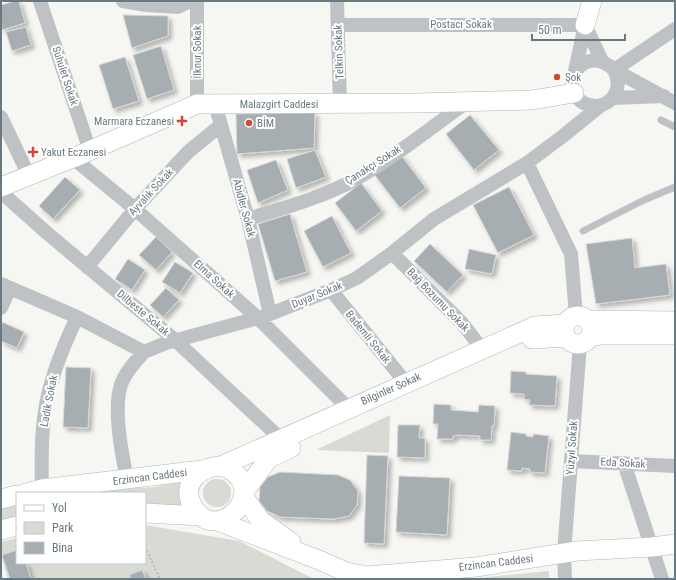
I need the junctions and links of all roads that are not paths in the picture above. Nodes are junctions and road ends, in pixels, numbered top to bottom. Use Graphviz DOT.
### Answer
graph roads {
  1 [pos="40,1"];
  2 [pos="123,1"];
  3 [pos="190,1"];
  4 [pos="197,1"];
  5 [pos="337,1"];
  6 [pos="592,1"];
  7 [pos="338,25"];
  8 [pos="585,25"];
  9 [pos="675,29"];
  10 [pos="602,61"];
  11 [pos="614,70"];
  12 [pos="575,71"];
  13 [pos="574,93"];
  14 [pos="613,98"];
  15 [pos="670,99"];
  16 [pos="467,102"];
  17 [pos="206,104"];
  18 [pos="340,104"];
  19 [pos="600,106"];
  20 [pos="1,117"];
  21 [pos="662,120"];
  22 [pos="221,125"];
  23 [pos="675,127"];
  24 [pos="81,154"];
  25 [pos="527,163"];
  26 [pos="29,176"];
  27 [pos="1,187"];
  28 [pos="675,187"];
  29 [pos="1,192"];
  30 [pos="135,209"];
  31 [pos="248,219"];
  32 [pos="583,231"];
  33 [pos="392,253"];
  34 [pos="87,267"];
  35 [pos="5,286"];
  36 [pos="331,290"];
  37 [pos="1,308"];
  38 [pos="264,316"];
  39 [pos="76,317"];
  40 [pos="675,321"];
  41 [pos="578,330"];
  42 [pos="675,335"];
  43 [pos="176,340"];
  44 [pos="482,349"];
  45 [pos="144,352"];
  46 [pos="406,383"];
  47 [pos="348,408"];
  48 [pos="280,438"];
  49 [pos="571,461"];
  50 [pos="624,463"];
  51 [pos="675,466"];
  52 [pos="211,468"];
  53 [pos="127,480"];
  54 [pos="34,491"];
  55 [pos="243,494"];
  56 [pos="16,495"];
  57 [pos="1,499"];
  58 [pos="146,513"];
  59 [pos="209,518"];
  60 [pos="16,526"];
  61 [pos="1,530"];
  62 [pos="675,544"];
  63 [pos="652,547"];
  64 [pos="564,552"];
  65 [pos="319,560"];
  66 [pos="565,579"];
  67 [pos="662,579"];
  1 -- 24 [label="street, Suhulet Sokak"];
  2 -- 3 [label="street"];
  4 -- 17 [label="street, İlknur Sokak"];
  5 -- 7 [label="street, Telkin Sokak"];
  6 -- 8 [label="street"];
  7 -- 8 [label="street, Postacı Sokak"];
  7 -- 18 [label="street, Telkin Sokak"];
  8 -- 10 [label="street"];
  8 -- 12 [label="street"];
  9 -- 11 [label="street"];
  10 -- 11 [label="street"];
  10 -- 12 [label="street"];
  11 -- 14 [label="street"];
  11 -- 15 [label="street"];
  12 -- 13 [label="street"];
  13 -- 16 [label="street, Malazgirt Caddesi"];
  13 -- 19 [label="street"];
  14 -- 15 [label="street"];
  14 -- 19 [label="street"];
  16 -- 18 [label="street, Malazgirt Caddesi"];
  16 -- 31 [label="street, Çanakçı Sokak"];
  17 -- 18 [label="street, Malazgirt Caddesi"];
  17 -- 22 [label="street, Abidler Sokak"];
  17 -- 24 [label="street, Malazgirt Caddesi"];
  19 -- 25 [label="street, Duyar Sokak"];
  20 -- 26 [label="street"];
  21 -- 23 [label="lane"];
  22 -- 30 [label="street, Ayvalık Sokak"];
  22 -- 31 [label="street, Abidler Sokak"];
  24 -- 26 [label="street, Malazgirt Caddesi"];
  24 -- 30 [label="street, Elma Sokak"];
  25 -- 33 [label="street, Duyar Sokak"];
  25 -- 41 [label="street, Yüzyıl Sokak"];
  26 -- 27 [label="street, Malazgirt Caddesi"];
  28 -- 32 [label="lane"];
  29 -- 34 [label="street, Dilbeste Sokak"];
  30 -- 34 [label="street, Ayvalık Sokak"];
  30 -- 38 [label="street, Elma Sokak"];
  31 -- 38 [label="street, Abidler Sokak"];
  33 -- 36 [label="street, Duyar Sokak"];
  33 -- 44 [label="street, Bağ Bozumu Sokak"];
  34 -- 43 [label="street, Dilbeste Sokak"];
  35 -- 37 [label="street"];
  35 -- 39 [label="street"];
  36 -- 38 [label="street, Duyar Sokak"];
  36 -- 46 [label="street, Bademli Sokak"];
  38 -- 43 [label="street, Duyar Sokak"];
  38 -- 47 [label="street, Elma Sokak"];
  39 -- 45 [label="street"];
  39 -- 54 [label="street, Ladik Sokak"];
  40 -- 41 [label="street, Bilginler Sokak"];
  41 -- 42 [label="street, Bilginler Sokak"];
  41 -- 44 [label="street, Bilginler Sokak"];
  41 -- 49 [label="street, Yüzyıl Sokak"];
  41 -- 55 [label="street, Bilginler Sokak"];
  43 -- 45 [label="street, Duyar Sokak"];
  43 -- 48 [label="street, Dilbeste Sokak"];
  44 -- 46 [label="street, Bilginler Sokak"];
  45 -- 53 [label="street"];
  46 -- 47 [label="street, Bilginler Sokak"];
  47 -- 48 [label="street, Bilginler Sokak"];
  48 -- 52 [label="street, Bilginler Sokak"];
  49 -- 50 [label="street, Eda Sokak"];
  49 -- 64 [label="street, Yüzyıl Sokak"];
  50 -- 51 [label="street, Eda Sokak"];
  50 -- 63 [label="street"];
  52 -- 53 [label="street, Erzincan Caddesi"];
  52 -- 55 [label="street, Erzincan Caddesi"];
  52 -- 59 [label="street, Erzincan Caddesi"];
  53 -- 54 [label="street, Erzincan Caddesi"];
  55 -- 59 [label="street, Erzincan Caddesi"];
  55 -- 65 [label="street, Erzincan Caddesi"];
  56 -- 57 [label="street"];
  58 -- 59 [label="street, Erzincan Caddesi"];
  59 -- 65 [label="street, Erzincan Caddesi"];
  60 -- 61 [label="street"];
  62 -- 63 [label="street, Erzincan Caddesi"];
  63 -- 64 [label="street, Erzincan Caddesi"];
  63 -- 67 [label="street"];
  64 -- 65 [label="street, Erzincan Caddesi"];
  64 -- 66 [label="street, Yüzyıl Sokak"];
}
